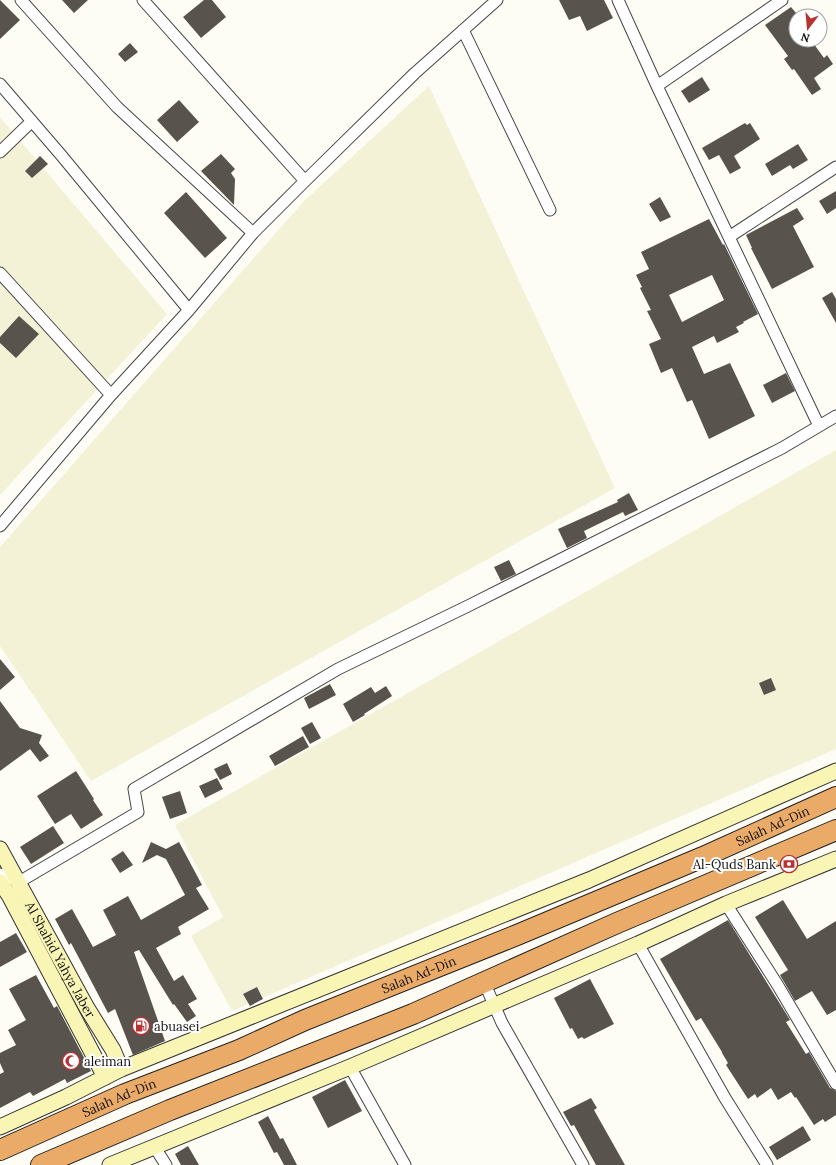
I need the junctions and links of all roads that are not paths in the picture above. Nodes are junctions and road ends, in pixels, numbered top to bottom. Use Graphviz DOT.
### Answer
graph roads {
  1 [pos="21,0"];
  2 [pos="143,0"];
  3 [pos="497,0"];
  4 [pos="618,0"];
  5 [pos="782,0"];
  6 [pos="463,30"];
  7 [pos="0,84"];
  8 [pos="657,86"];
  9 [pos="32,122"];
  10 [pos="0,152"];
  11 [pos="836,167"];
  12 [pos="305,181"];
  13 [pos="550,210"];
  14 [pos="253,233"];
  15 [pos="729,237"];
  16 [pos="0,273"];
  17 [pos="189,310"];
  18 [pos="112,395"];
  19 [pos="836,416"];
  20 [pos="819,426"];
  21 [pos="0,526"];
  22 [pos="836,771"];
  23 [pos="836,797"];
  24 [pos="836,830"];
  25 [pos="0,848"];
  26 [pos="836,859"];
  27 [pos="0,874"];
  28 [pos="0,882"];
  29 [pos="18,882"];
  30 [pos="726,904"];
  31 [pos="638,944"];
  32 [pos="484,982"];
  33 [pos="495,1005"];
  34 [pos="350,1067"];
  35 [pos="121,1069"];
  36 [pos="105,1077"];
  37 [pos="836,1084"];
  38 [pos="0,1127"];
  39 [pos="154,1146"];
  40 [pos="0,1150"];
  41 [pos="41,1165"];
  42 [pos="110,1165"];
  43 [pos="166,1165"];
  44 [pos="405,1165"];
  45 [pos="582,1165"];
  46 [pos="767,1165"];
  1 -- 14 [label="street"];
  2 -- 12 [label="street"];
  3 -- 6 [label="street"];
  4 -- 8 [label="street"];
  5 -- 8 [label="street"];
  6 -- 12 [label="street"];
  6 -- 13 [label="street"];
  7 -- 9 [label="street"];
  8 -- 15 [label="street"];
  9 -- 10 [label="street"];
  9 -- 17 [label="street"];
  11 -- 15 [label="street"];
  12 -- 14 [label="street"];
  14 -- 17 [label="street"];
  15 -- 20 [label="street"];
  16 -- 18 [label="street"];
  17 -- 18 [label="street"];
  18 -- 21 [label="street"];
  19 -- 20 [label="street"];
  20 -- 29 [label="street"];
  22 -- 35 [label="street"];
  23 -- 40 [label="highway, Salah Ad-Din"];
  24 -- 32 [label="highway"];
  25 -- 29 [label="street, Al Shahid Yahya Jaber"];
  26 -- 30 [label="street"];
  27 -- 29 [label="street"];
  28 -- 36 [label="street, Al Shahid Yahya Jaber"];
  29 -- 35 [label="street, Al Shahid Yahya Jaber"];
  30 -- 31 [label="street"];
  30 -- 37 [label="street"];
  31 -- 33 [label="street"];
  31 -- 46 [label="street"];
  32 -- 33 [label="street"];
  32 -- 41 [label="highway"];
  33 -- 34 [label="street"];
  33 -- 45 [label="street"];
  34 -- 39 [label="street"];
  34 -- 44 [label="street"];
  35 -- 36 [label="street"];
  36 -- 38 [label="street"];
  39 -- 42 [label="street"];
  39 -- 43 [label="street"];
}
